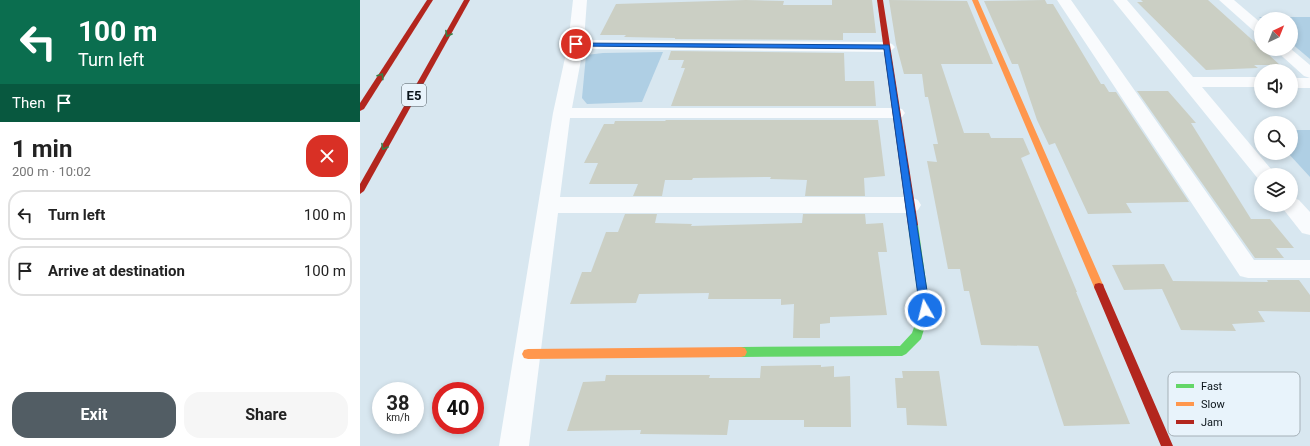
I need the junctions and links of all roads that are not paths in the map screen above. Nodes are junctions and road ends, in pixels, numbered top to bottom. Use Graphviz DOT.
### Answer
graph roads {
  1 [pos="430,0"];
  2 [pos="467,0"];
  3 [pos="580,0"];
  4 [pos="880,0"];
  5 [pos="975,0"];
  6 [pos="1064,0"];
  7 [pos="1120,0"];
  8 [pos="1226,0"];
  9 [pos="1254,24"];
  10 [pos="576,44"];
  11 [pos="887,47"];
  12 [pos="1290,56"];
  13 [pos="1310,73"];
  14 [pos="1188,82"];
  15 [pos="1254,82"];
  16 [pos="1298,83"];
  17 [pos="1310,83"];
  18 [pos="360,109"];
  19 [pos="562,113"];
  20 [pos="896,113"];
  21 [pos="1260,168"];
  22 [pos="360,190"];
  23 [pos="549,205"];
  24 [pos="910,205"];
  25 [pos="1297,212"];
  26 [pos="1310,228"];
  27 [pos="1310,269"];
  28 [pos="528,354"];
  29 [pos="514,446"];
  30 [pos="1167,446"];
  18 -- 1 [label="main road, one-way"];
  2 -- 22 [label="main road, E5, one-way"];
  3 -- 10 [label="street"];
  4 -- 11 [label="main road"];
  5 -- 30 [label="main road"];
  6 -- 27 [label="street"];
  7 -- 14 [label="street"];
  8 -- 9 [label="street"];
  10 -- 11 [label="street"];
  10 -- 19 [label="street"];
  11 -- 20 [label="main road"];
  12 -- 13 [label="street"];
  14 -- 15 [label="street"];
  14 -- 21 [label="street"];
  16 -- 17 [label="street"];
  19 -- 20 [label="street"];
  19 -- 23 [label="street"];
  20 -- 24 [label="main road"];
  23 -- 24 [label="street"];
  23 -- 28 [label="street"];
  24 -- 28 [label="main road"];
  25 -- 26 [label="street"];
  28 -- 29 [label="street"];
}
